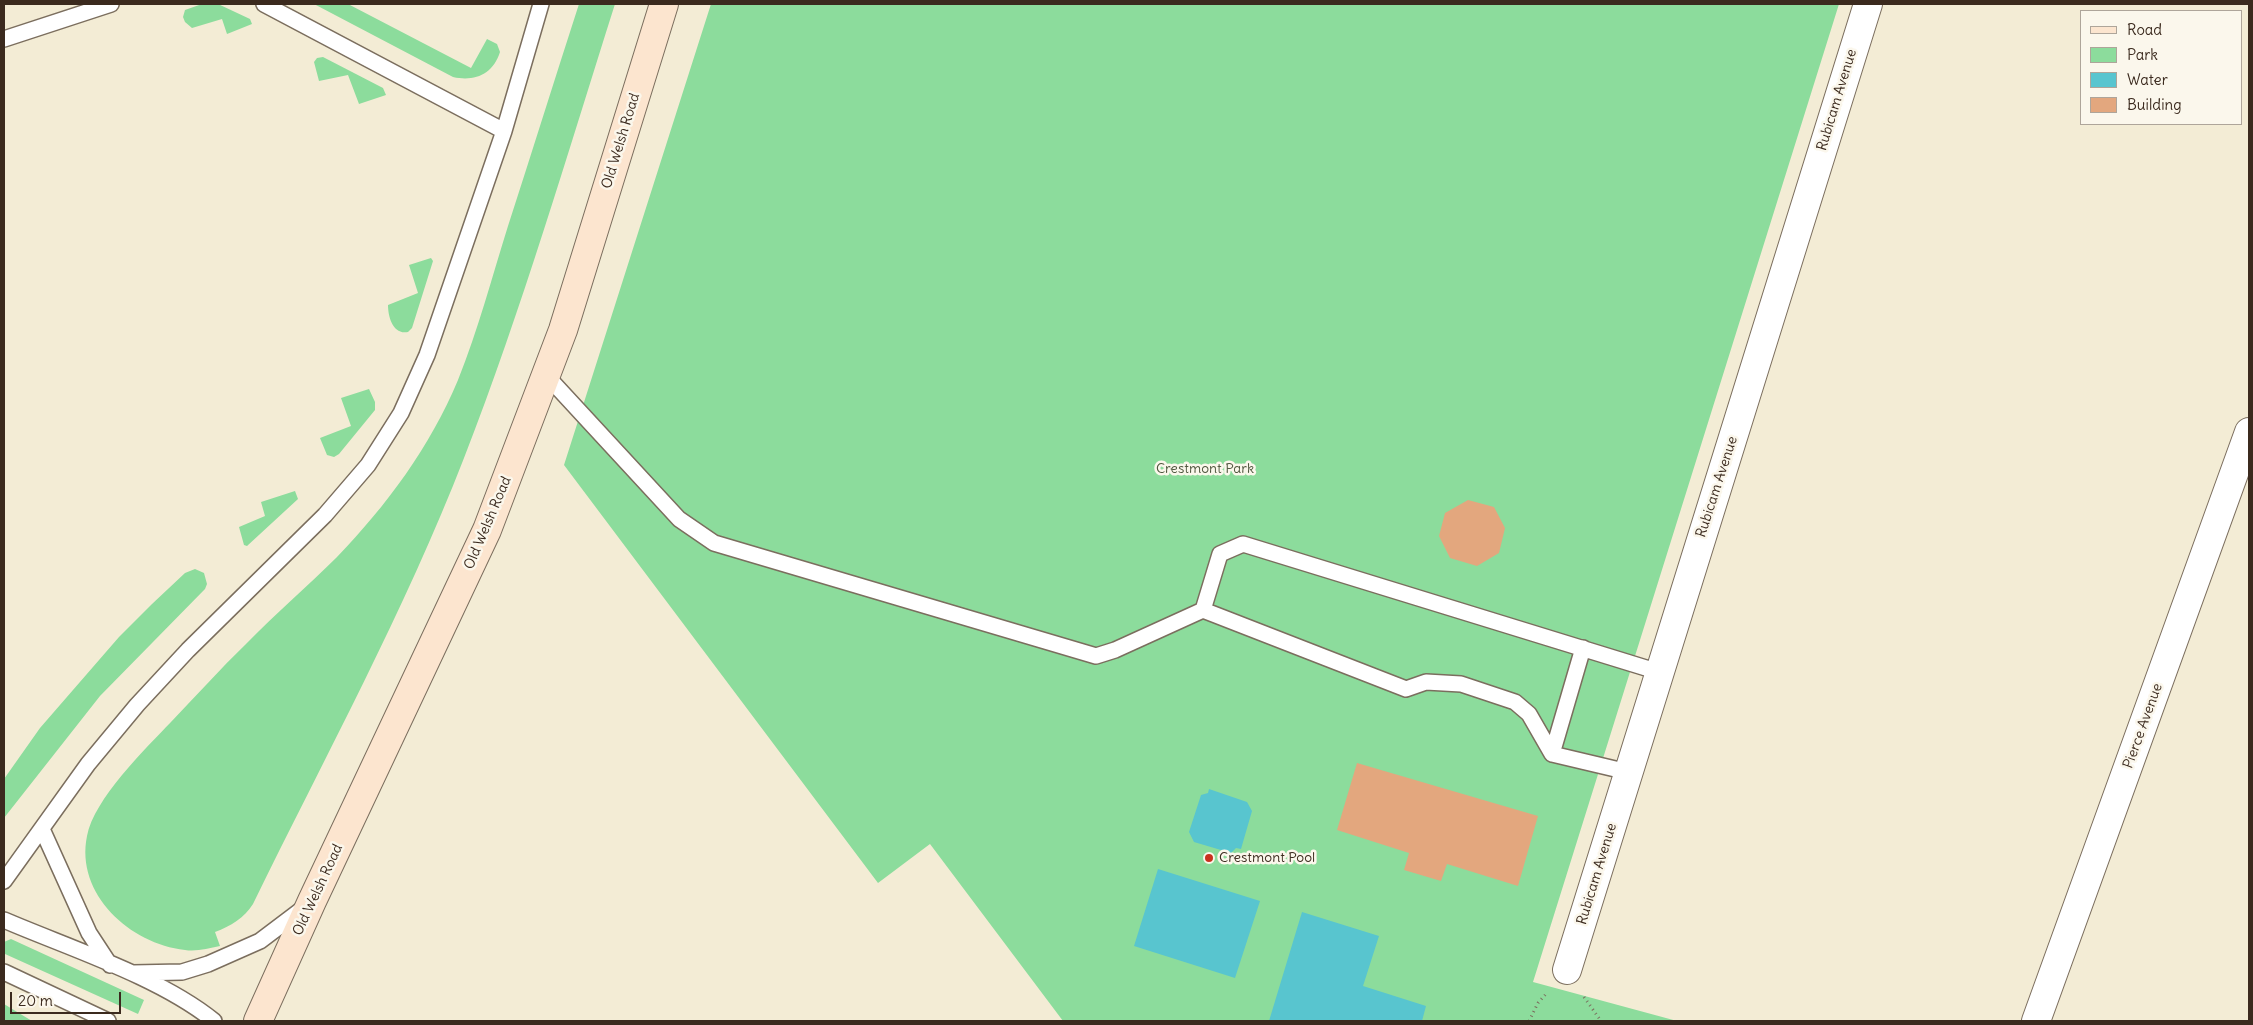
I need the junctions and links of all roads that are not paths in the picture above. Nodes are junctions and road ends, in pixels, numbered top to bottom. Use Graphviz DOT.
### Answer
graph roads {
  1 [pos="111,4"];
  2 [pos="264,4"];
  3 [pos="541,4"];
  4 [pos="664,4"];
  5 [pos="1868,4"];
  6 [pos="4,39"];
  7 [pos="504,132"];
  8 [pos="546,375"];
  9 [pos="2249,432"];
  10 [pos="1203,610"];
  11 [pos="1583,648"];
  12 [pos="1659,672"];
  13 [pos="1552,754"];
  14 [pos="1628,772"];
  15 [pos="42,829"];
  16 [pos="4,881"];
  17 [pos="312,901"];
  18 [pos="4,920"];
  19 [pos="110,965"];
  20 [pos="1567,970"];
  21 [pos="4,972"];
  22 [pos="128,972"];
  23 [pos="93,1018"];
  24 [pos="108,1021"];
  25 [pos="214,1021"];
  26 [pos="258,1021"];
  27 [pos="2036,1021"];
  1 -- 6 [label="lane"];
  2 -- 7 [label="lane"];
  3 -- 7 [label="lane"];
  4 -- 8 [label="street, Old Welsh Road"];
  5 -- 12 [label="street, Rubicam Avenue"];
  7 -- 15 [label="lane"];
  8 -- 10 [label="lane"];
  8 -- 17 [label="street, Old Welsh Road"];
  9 -- 27 [label="street, Pierce Avenue"];
  10 -- 11 [label="lane"];
  10 -- 13 [label="lane"];
  11 -- 12 [label="lane"];
  11 -- 13 [label="lane"];
  12 -- 14 [label="street, Rubicam Avenue"];
  13 -- 14 [label="lane"];
  14 -- 20 [label="street, Rubicam Avenue"];
  15 -- 16 [label="lane"];
  15 -- 19 [label="lane"];
  17 -- 22 [label="lane"];
  17 -- 26 [label="street, Old Welsh Road"];
  18 -- 19 [label="lane"];
  19 -- 22 [label="lane"];
  21 -- 23 [label="lane"];
  22 -- 25 [label="lane"];
  23 -- 24 [label="lane"];
}
